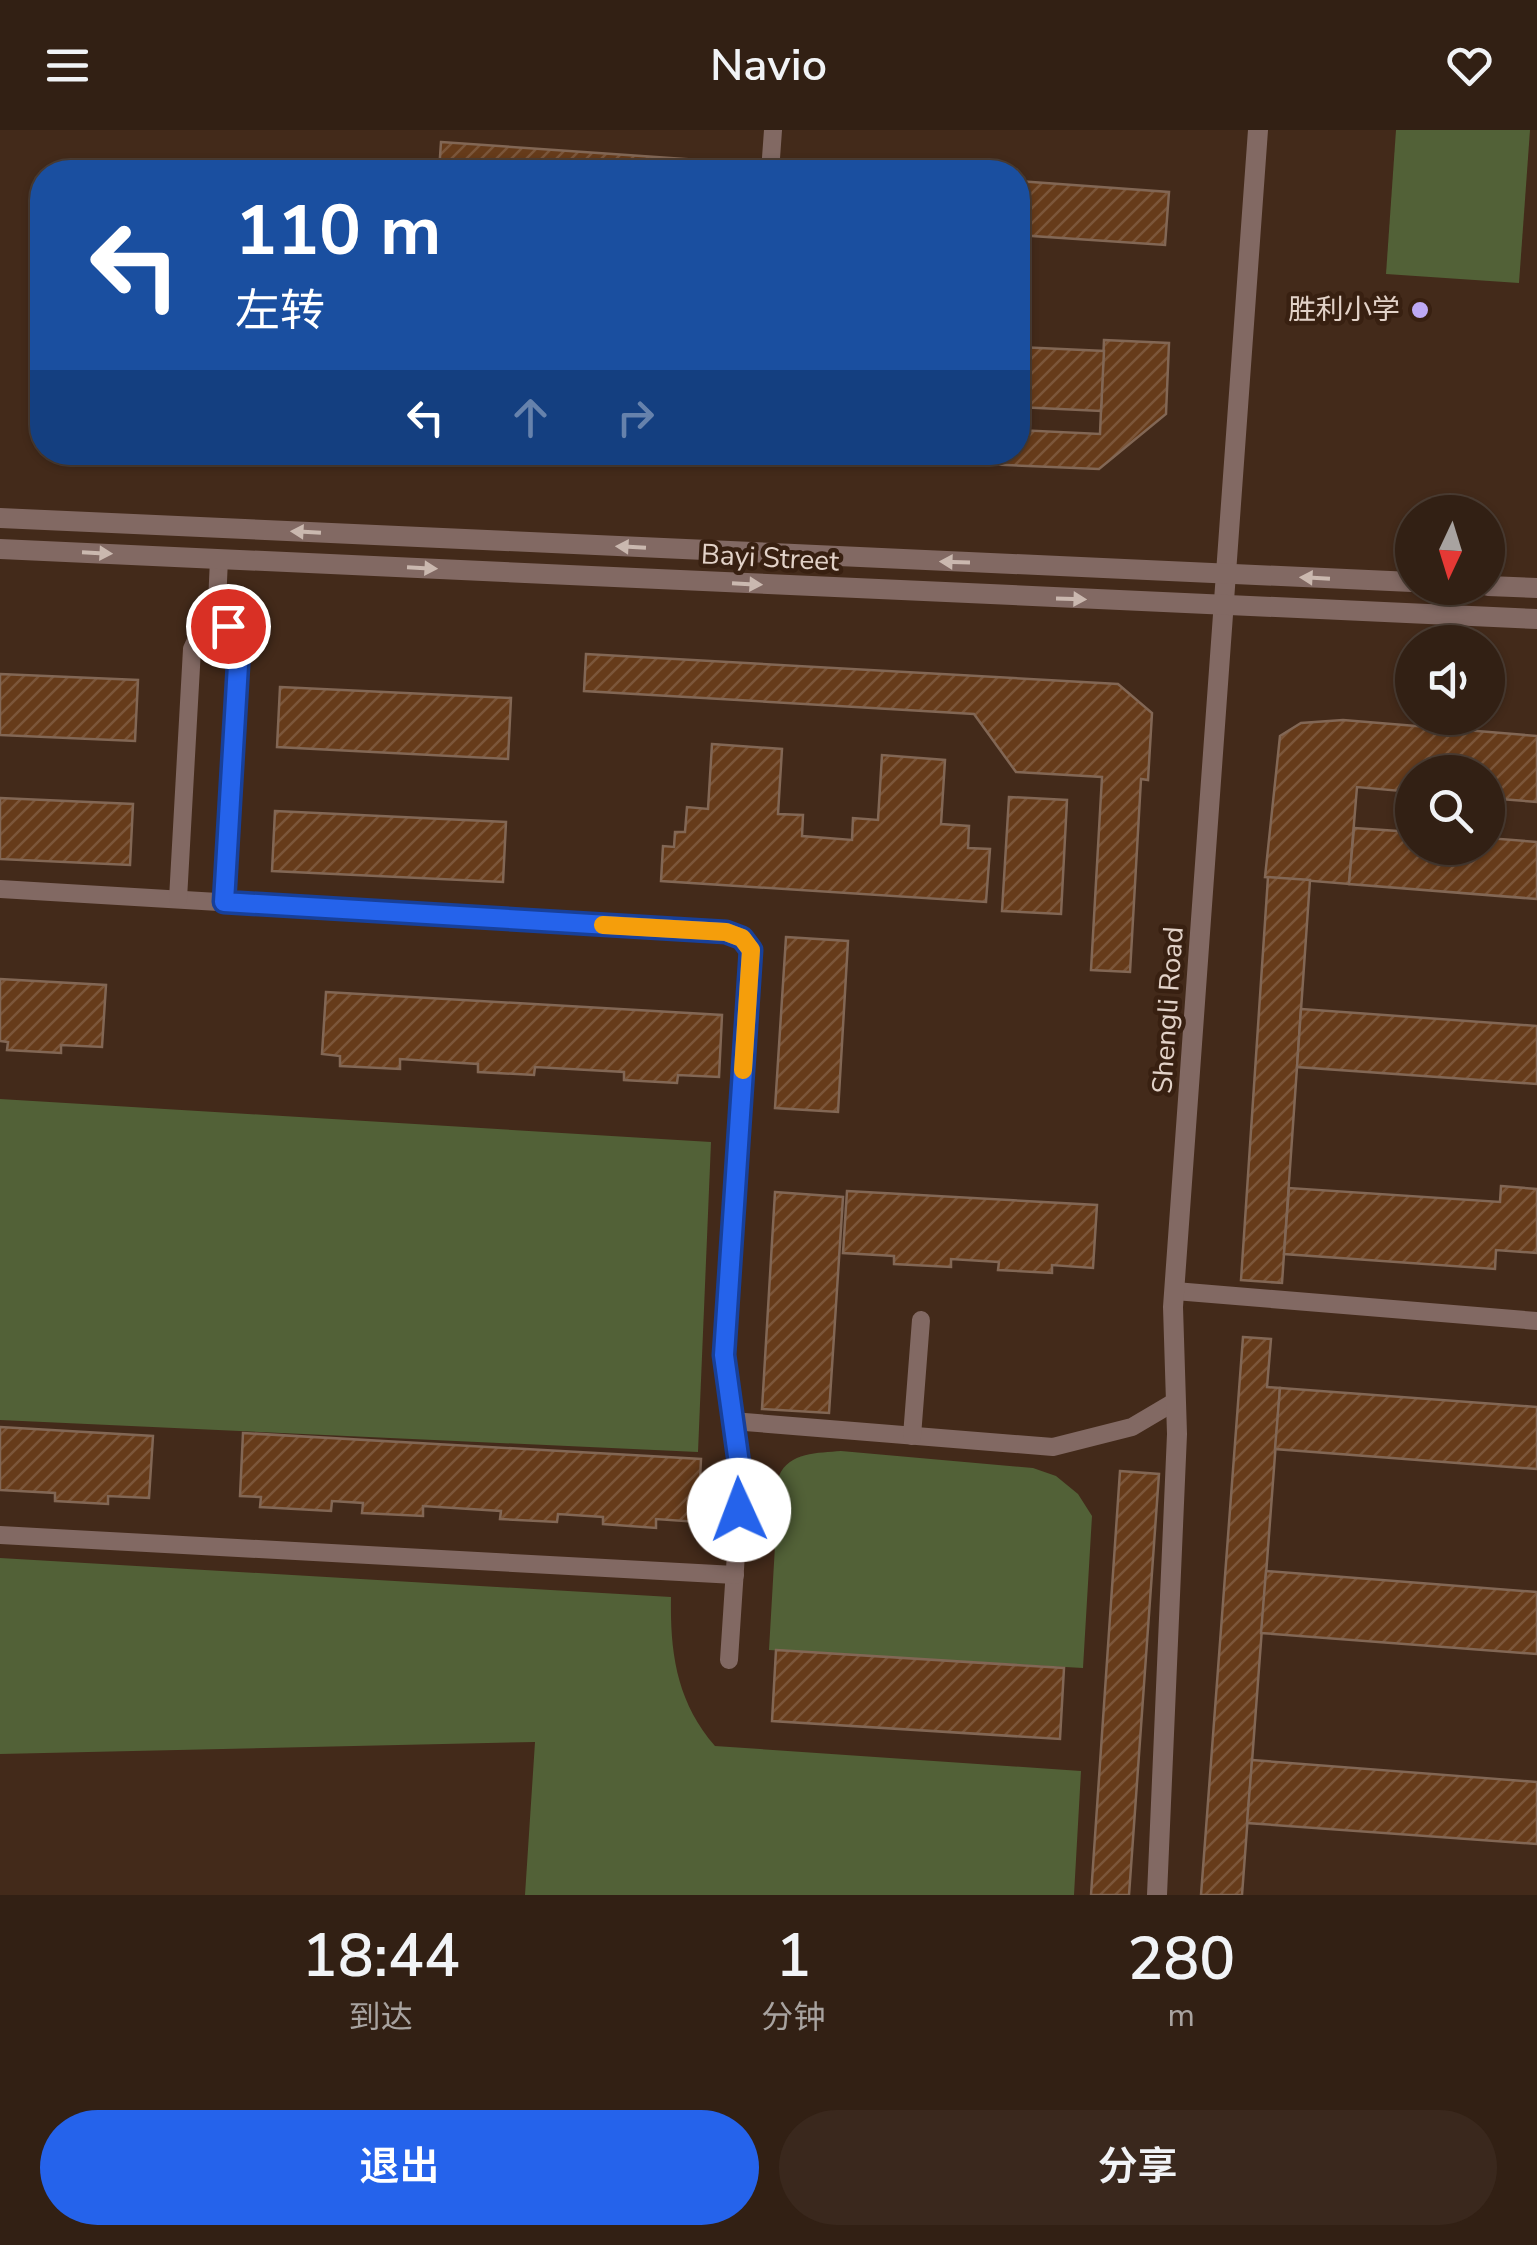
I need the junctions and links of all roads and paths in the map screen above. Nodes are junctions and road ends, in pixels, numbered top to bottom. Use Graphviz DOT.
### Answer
graph roads {
  1 [pos="773,130"];
  2 [pos="1258,130"];
  3 [pos="771,160"];
  4 [pos="0,518"];
  5 [pos="0,549"];
  6 [pos="219,559"];
  7 [pos="1227,574"];
  8 [pos="1395,581"];
  9 [pos="1505,587"];
  10 [pos="1537,588"];
  11 [pos="1225,605"];
  12 [pos="1537,619"];
  13 [pos="216,626"];
  14 [pos="0,889"];
  15 [pos="178,899"];
  16 [pos="224,902"];
  17 [pos="1174,1291"];
  18 [pos="920,1320"];
  19 [pos="1537,1321"];
  20 [pos="1176,1400"];
  21 [pos="732,1421"];
  22 [pos="912,1436"];
  23 [pos="0,1535"];
  24 [pos="735,1576"];
  25 [pos="729,1660"];
  26 [pos="1157,1895"];
  1 -- 3 [label="lane"];
  2 -- 7 [label="street, Shengli Road"];
  7 -- 4 [label="street, Bayi Street, one-way"];
  5 -- 6 [label="street, Bayi Street, one-way"];
  6 -- 11 [label="street, Bayi Street, one-way"];
  6 -- 13 [label="lane"];
  8 -- 7 [label="street, Bayi Street, one-way"];
  7 -- 11 [label="street, Shengli Road"];
  9 -- 10 [label="street"];
  11 -- 12 [label="street, Bayi Street"];
  11 -- 17 [label="street, Shengli Road"];
  13 -- 15 [label="lane"];
  13 -- 16 [label="lane"];
  14 -- 15 [label="lane"];
  15 -- 16 [label="lane"];
  16 -- 21 [label="lane"];
  17 -- 19 [label="lane"];
  17 -- 20 [label="street, Shengli Road"];
  18 -- 22 [label="lane"];
  20 -- 22 [label="lane"];
  20 -- 26 [label="street, Shengli Road"];
  21 -- 22 [label="lane"];
  21 -- 24 [label="lane"];
  23 -- 24 [label="lane"];
  24 -- 25 [label="lane"];
}
